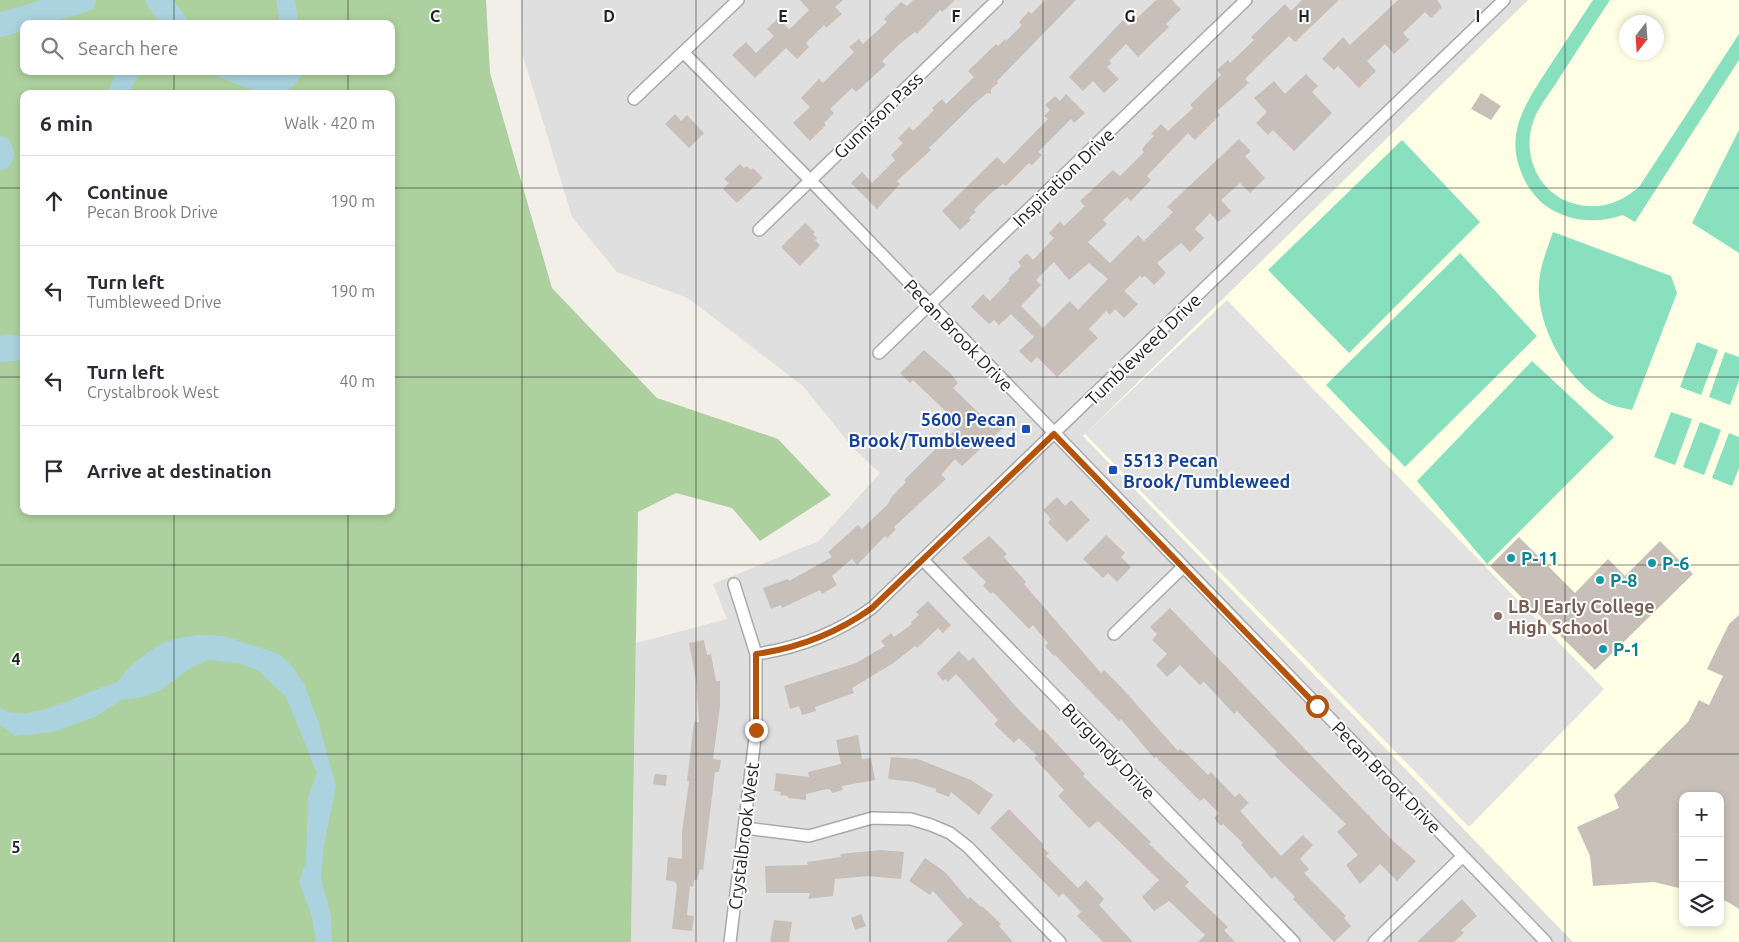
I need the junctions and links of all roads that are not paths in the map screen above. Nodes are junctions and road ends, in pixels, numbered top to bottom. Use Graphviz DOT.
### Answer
graph roads {
  1 [pos="738,0"];
  2 [pos="997,0"];
  3 [pos="1246,0"];
  4 [pos="1504,0"];
  5 [pos="684,53"];
  6 [pos="634,99"];
  7 [pos="810,181"];
  8 [pos="759,230"];
  9 [pos="929,305"];
  10 [pos="879,353"];
  11 [pos="1054,434"];
  12 [pos="924,561"];
  13 [pos="1183,567"];
  14 [pos="734,584"];
  15 [pos="1114,634"];
  16 [pos="756,654"];
  17 [pos="744,828"];
  18 [pos="1463,856"];
  19 [pos="730,942"];
  20 [pos="1060,942"];
  21 [pos="1294,942"];
  22 [pos="1374,942"];
  23 [pos="1546,942"];
  1 -- 5 [label="street"];
  2 -- 7 [label="street, Gunnison Pass"];
  3 -- 9 [label="street, Inspiration Drive"];
  4 -- 11 [label="street, Tumbleweed Drive"];
  5 -- 6 [label="street"];
  5 -- 7 [label="street, Pecan Brook Drive"];
  7 -- 8 [label="street, Gunnison Pass"];
  7 -- 9 [label="street, Pecan Brook Drive"];
  9 -- 10 [label="street, Inspiration Drive"];
  9 -- 11 [label="street, Pecan Brook Drive"];
  11 -- 12 [label="street, Tumbleweed Drive"];
  11 -- 13 [label="street, Pecan Brook Drive"];
  12 -- 16 [label="street, Tumbleweed Drive"];
  12 -- 21 [label="street, Burgundy Drive"];
  13 -- 15 [label="street"];
  13 -- 18 [label="street, Pecan Brook Drive"];
  14 -- 16 [label="street, Crystalbrook West"];
  16 -- 17 [label="street, Crystalbrook West"];
  17 -- 19 [label="street, Crystalbrook West"];
  17 -- 20 [label="street"];
  18 -- 22 [label="street"];
  18 -- 23 [label="street, Pecan Brook Drive"];
}
